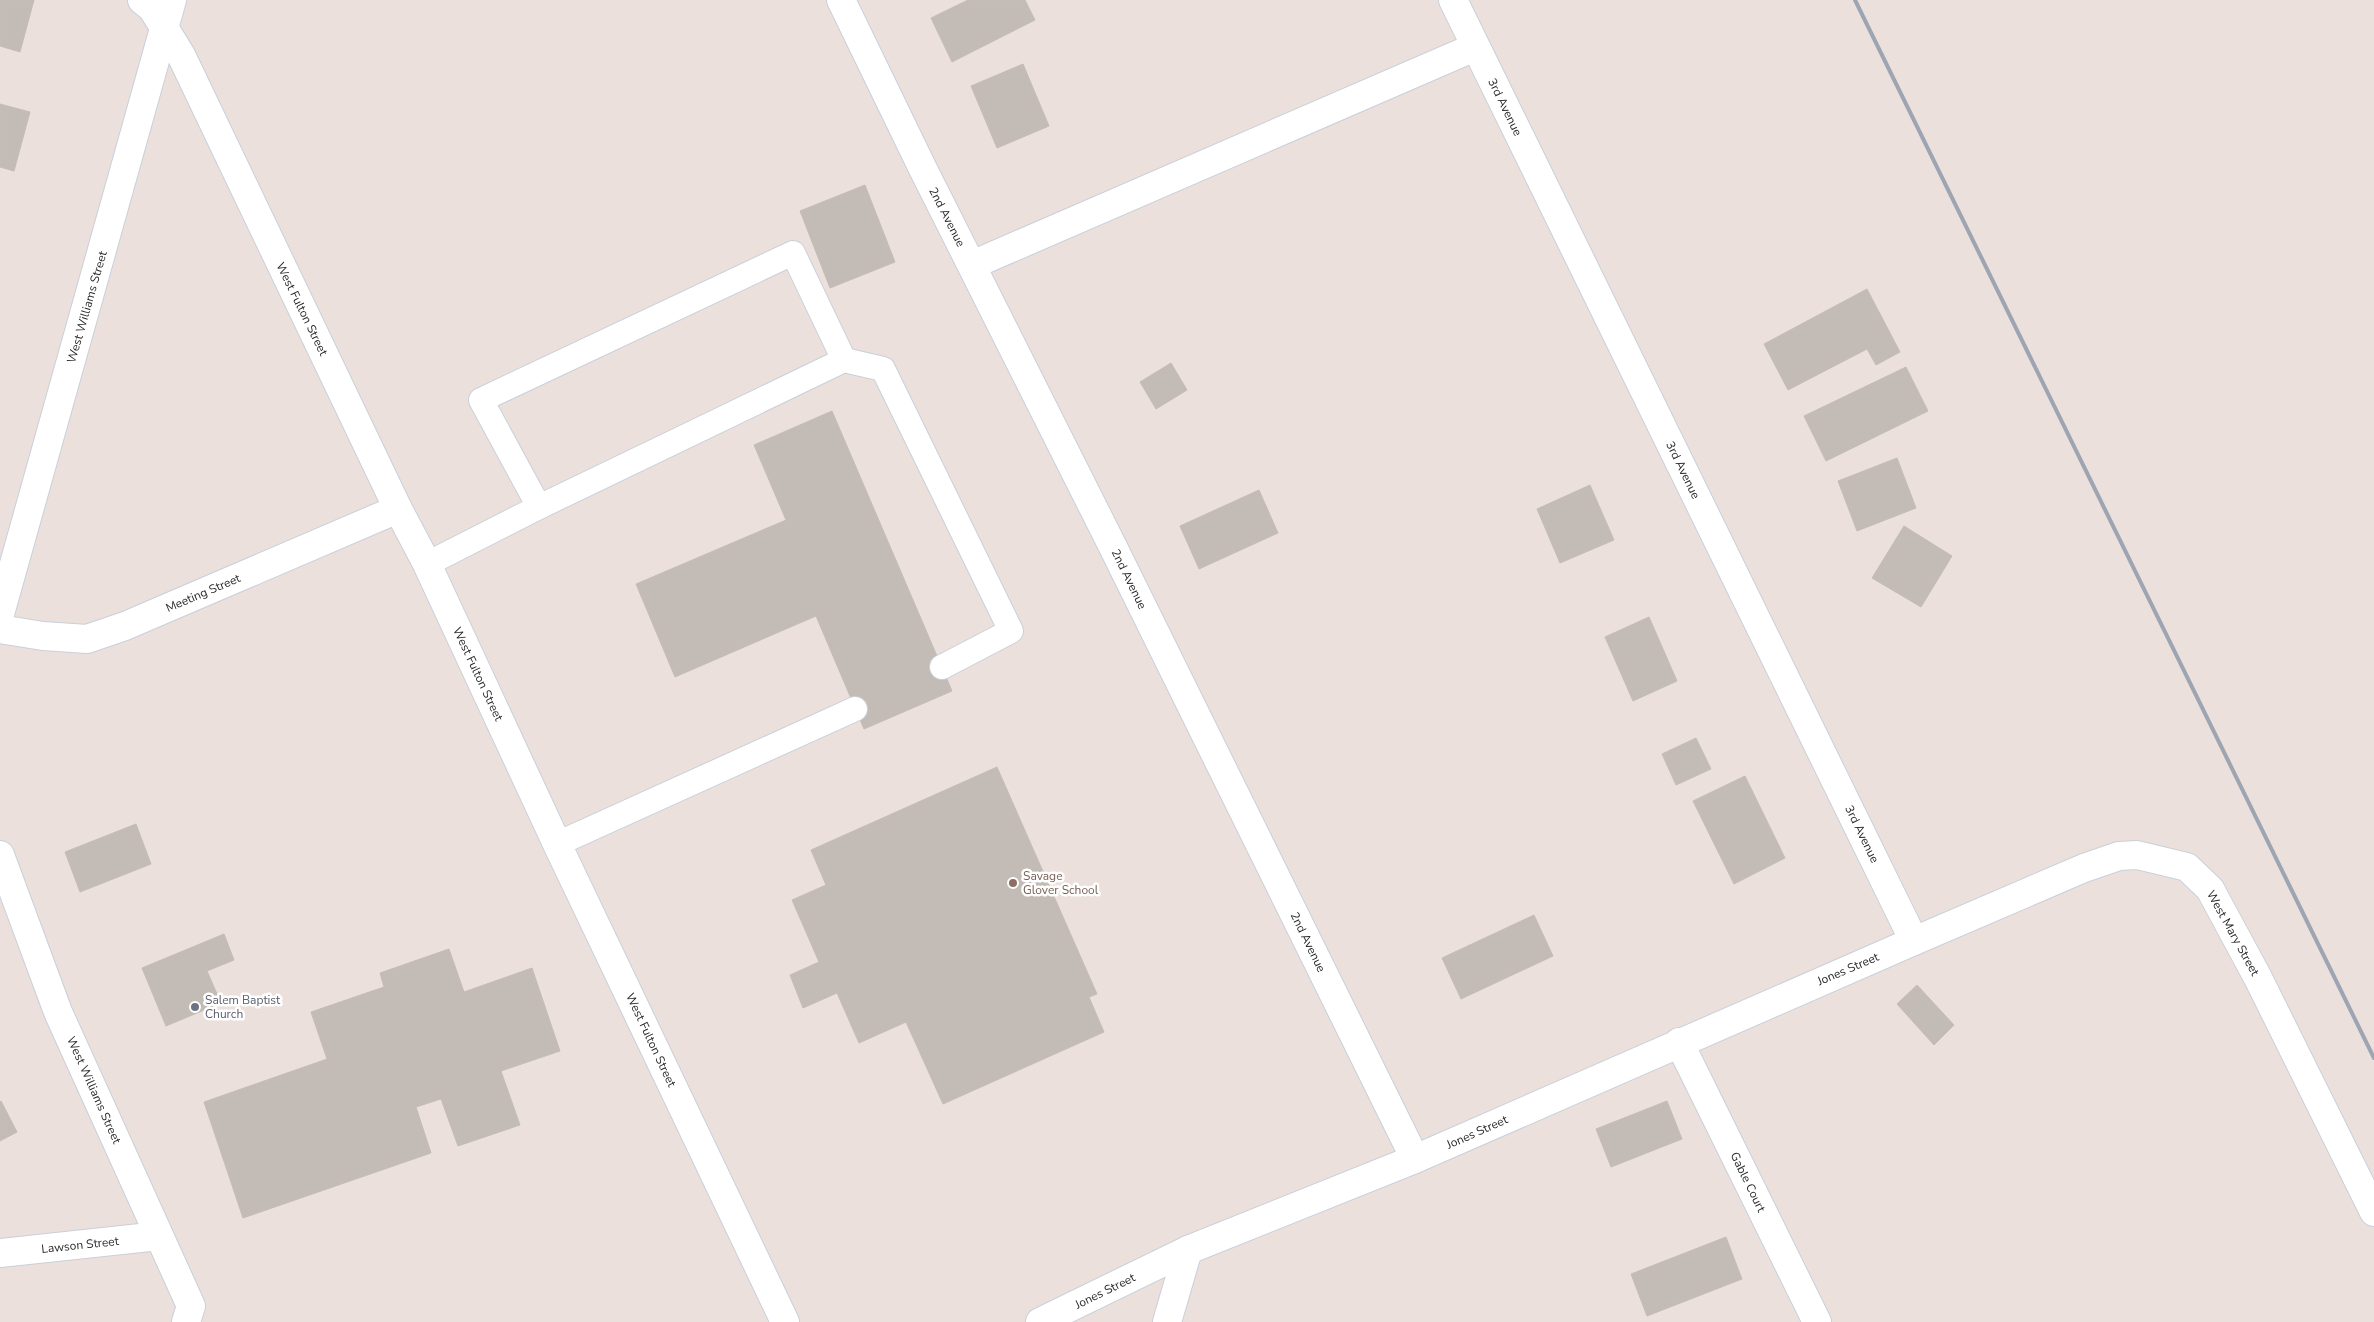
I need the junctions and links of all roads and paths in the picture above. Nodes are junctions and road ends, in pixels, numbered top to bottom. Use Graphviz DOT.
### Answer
graph roads {
  1 [pos="142,0"];
  2 [pos="172,0"];
  3 [pos="841,0"];
  4 [pos="1453,0"];
  5 [pos="165,28"];
  6 [pos="1476,47"];
  7 [pos="972,266"];
  8 [pos="844,360"];
  9 [pos="539,507"];
  10 [pos="398,509"];
  11 [pos="427,564"];
  12 [pos="0,614"];
  13 [pos="0,629"];
  14 [pos="942,667"];
  15 [pos="855,709"];
  16 [pos="557,844"];
  17 [pos="0,855"];
  18 [pos="1914,941"];
  19 [pos="1679,1042"];
  20 [pos="1415,1159"];
  21 [pos="2374,1212"];
  22 [pos="159,1236"];
  23 [pos="1188,1250"];
  24 [pos="0,1253"];
  25 [pos="191,1317"];
  26 [pos="785,1322"];
  27 [pos="1040,1322"];
  28 [pos="1167,1322"];
  29 [pos="1817,1322"];
  1 -- 5 [label="street, West Fulton Street"];
  2 -- 5 [label="street, West Williams Street"];
  3 -- 7 [label="street, 2nd Avenue"];
  4 -- 6 [label="street, 3rd Avenue"];
  5 -- 10 [label="street, West Fulton Street"];
  5 -- 12 [label="street, West Williams Street"];
  6 -- 7 [label="street"];
  6 -- 18 [label="street, 3rd Avenue"];
  7 -- 20 [label="street, 2nd Avenue"];
  8 -- 9 [label="lane"];
  8 -- 9 [label="lane"];
  8 -- 14 [label="lane"];
  9 -- 11 [label="lane"];
  10 -- 11 [label="street, West Fulton Street"];
  10 -- 13 [label="street, Meeting Street"];
  11 -- 16 [label="street, West Fulton Street"];
  15 -- 16 [label="lane"];
  16 -- 26 [label="street, West Fulton Street"];
  17 -- 22 [label="street, West Williams Street"];
  18 -- 19 [label="street, Jones Street"];
  18 -- 21 [label="street, West Mary Street"];
  19 -- 20 [label="street, Jones Street"];
  19 -- 29 [label="street, Gable Court"];
  20 -- 23 [label="street, Jones Street"];
  22 -- 24 [label="street, Lawson Street"];
  22 -- 25 [label="street, West Williams Street"];
  23 -- 27 [label="street, Jones Street"];
  23 -- 28 [label="street"];
}
